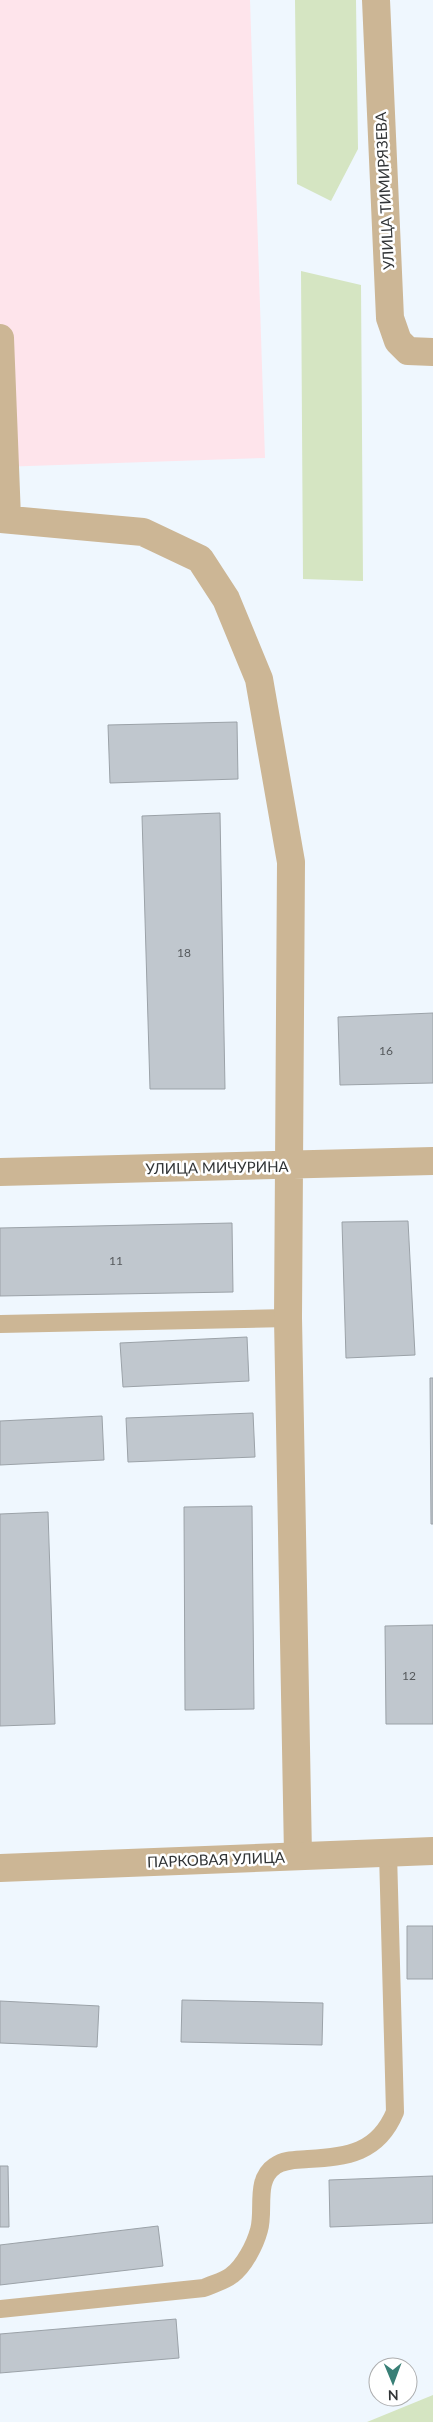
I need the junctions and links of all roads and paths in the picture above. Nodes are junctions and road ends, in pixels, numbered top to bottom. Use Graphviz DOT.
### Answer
graph roads {
  1 [pos="376,0"];
  2 [pos="0,338"];
  3 [pos="433,352"];
  4 [pos="4,519"];
  5 [pos="433,1161"];
  6 [pos="290,1165"];
  7 [pos="0,1172"];
  8 [pos="288,1318"];
  9 [pos="0,1324"];
  10 [pos="433,1851"];
  11 [pos="388,1853"];
  12 [pos="298,1855"];
  13 [pos="0,1868"];
  14 [pos="0,2309"];
  1 -- 3 [label="street, УЛИЦА ТИМИРЯЗЕВА"];
  2 -- 4 [label="street"];
  4 -- 6 [label="street"];
  5 -- 6 [label="street, УЛИЦА МИЧУРИНА"];
  6 -- 7 [label="street, УЛИЦА МИЧУРИНА"];
  6 -- 8 [label="street"];
  8 -- 9 [label="lane"];
  8 -- 12 [label="street"];
  10 -- 11 [label="street, ПАРКОВАЯ УЛИЦА"];
  11 -- 12 [label="street, ПАРКОВАЯ УЛИЦА"];
  11 -- 14 [label="lane"];
  12 -- 13 [label="street, ПАРКОВАЯ УЛИЦА"];
}
